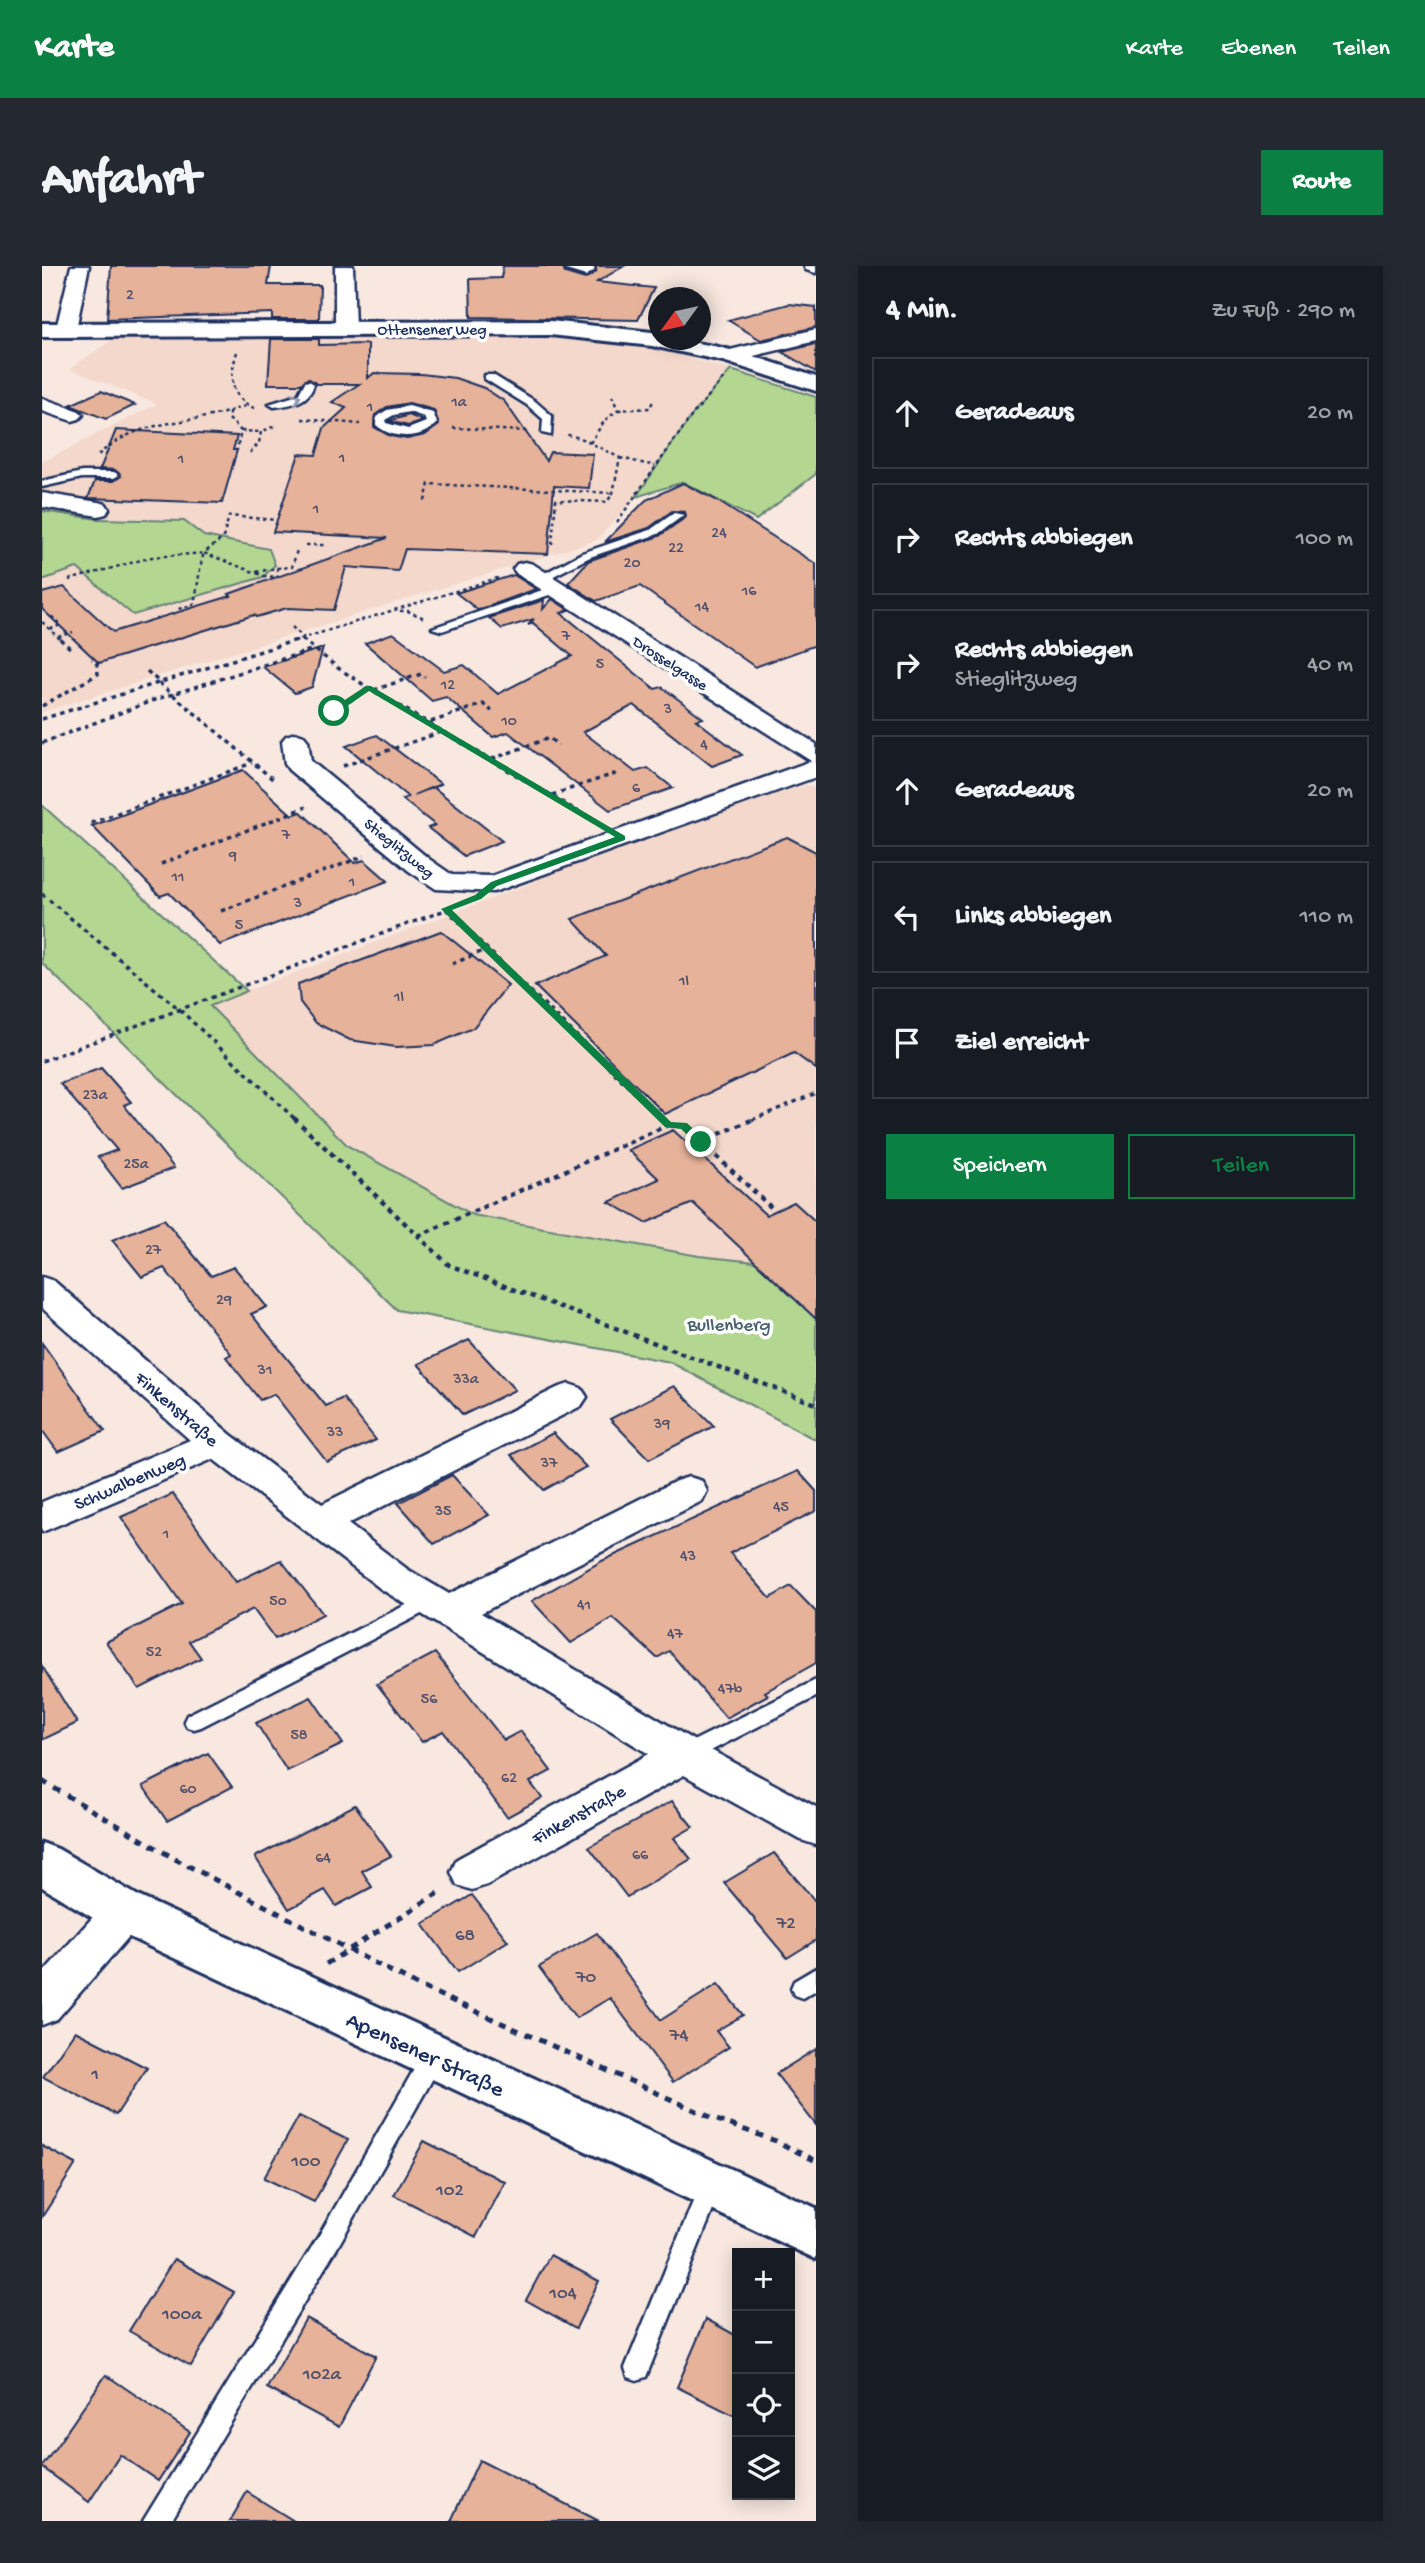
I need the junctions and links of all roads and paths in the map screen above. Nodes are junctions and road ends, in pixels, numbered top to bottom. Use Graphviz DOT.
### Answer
graph roads {
  1 [pos="80,266"];
  2 [pos="344,266"];
  3 [pos="66,329"];
  4 [pos="345,329"];
  5 [pos="42,330"];
  6 [pos="816,335"];
  7 [pos="648,339"];
  8 [pos="703,350"];
  9 [pos="729,356"];
  10 [pos="489,377"];
  11 [pos="309,384"];
  12 [pos="816,384"];
  13 [pos="611,396"];
  14 [pos="653,401"];
  15 [pos="42,404"];
  16 [pos="274,404"];
  17 [pos="247,406"];
  18 [pos="618,410"];
  19 [pos="229,412"];
  20 [pos="72,415"];
  21 [pos="281,423"];
  22 [pos="444,428"];
  23 [pos="241,432"];
  24 [pos="261,432"];
  25 [pos="546,432"];
  26 [pos="237,450"];
  27 [pos="250,453"];
  28 [pos="97,456"];
  29 [pos="620,458"];
  30 [pos="655,466"];
  31 [pos="114,475"];
  32 [pos="42,484"];
  33 [pos="613,493"];
  34 [pos="42,500"];
  35 [pos="425,501"];
  36 [pos="98,509"];
  37 [pos="678,515"];
  38 [pos="277,520"];
  39 [pos="614,527"];
  40 [pos="552,544"];
  41 [pos="306,545"];
  42 [pos="324,545"];
  43 [pos="297,550"];
  44 [pos="204,554"];
  45 [pos="277,568"];
  46 [pos="256,572"];
  47 [pos="541,579"];
  48 [pos="69,580"];
  49 [pos="178,608"];
  50 [pos="392,611"];
  51 [pos="51,616"];
  52 [pos="42,622"];
  53 [pos="292,627"];
  54 [pos="438,628"];
  55 [pos="50,629"];
  56 [pos="73,632"];
  57 [pos="58,637"];
  58 [pos="304,639"];
  59 [pos="69,648"];
  60 [pos="314,649"];
  61 [pos="92,659"];
  62 [pos="147,671"];
  63 [pos="425,677"];
  64 [pos="160,682"];
  65 [pos="371,689"];
  66 [pos="42,706"];
  67 [pos="334,711"];
  68 [pos="492,711"];
  69 [pos="42,719"];
  70 [pos="430,723"];
  71 [pos="444,731"];
  72 [pos="295,741"];
  73 [pos="42,743"];
  74 [pos="558,745"];
  75 [pos="491,759"];
  76 [pos="253,763"];
  77 [pos="815,766"];
  78 [pos="313,776"];
  79 [pos="618,778"];
  80 [pos="552,796"];
  81 [pos="306,807"];
  82 [pos="90,823"];
  83 [pos="622,838"];
  84 [pos="364,856"];
  85 [pos="161,864"];
  86 [pos="494,884"];
  87 [pos="42,894"];
  88 [pos="446,909"];
  89 [pos="221,911"];
  90 [pos="488,949"];
  91 [pos="452,964"];
  92 [pos="180,1009"];
  93 [pos="42,1061"];
  94 [pos="816,1093"];
  95 [pos="668,1125"];
  96 [pos="701,1142"];
  97 [pos="775,1211"];
  98 [pos="418,1236"];
  99 [pos="42,1289"];
  100 [pos="569,1396"];
  101 [pos="816,1405"];
  102 [pos="217,1443"];
  103 [pos="689,1491"];
  104 [pos="42,1518"];
  105 [pos="319,1522"];
  106 [pos="439,1607"];
  107 [pos="816,1688"];
  108 [pos="194,1721"];
  109 [pos="684,1755"];
  110 [pos="42,1781"];
  111 [pos="816,1827"];
  112 [pos="42,1863"];
  113 [pos="472,1872"];
  114 [pos="124,1912"];
  115 [pos="348,1950"];
  116 [pos="287,1989"];
  117 [pos="45,1996"];
  118 [pos="433,2057"];
  119 [pos="816,2161"];
  120 [pos="711,2185"];
  121 [pos="816,2234"];
  122 [pos="637,2368"];
  123 [pos="156,2521"];
  1 -- 3 [label="street"];
  2 -- 4 [label="street"];
  3 -- 4 [label="street, Ottensener Weg"];
  3 -- 5 [label="street, Ottensener Weg"];
  4 -- 7 [label="street, Ottensener Weg"];
  6 -- 9 [label="street"];
  8 -- 9 [label="street, Ottensener Weg"];
  8 -- 30 [label="path"];
  9 -- 12 [label="street, Ottensener Weg"];
  10 -- 25 [label="lane"];
  16 -- 11 [label="lane, one-way"];
  13 -- 18 [label="path"];
  14 -- 18 [label="path"];
  15 -- 20 [label="street"];
  17 -- 19 [label="path"];
  18 -- 29 [label="path"];
  19 -- 23 [label="path"];
  19 -- 28 [label="path"];
  21 -- 24 [label="path"];
  22 -- 25 [label="path"];
  23 -- 24 [label="path"];
  23 -- 26 [label="path"];
  24 -- 27 [label="path"];
  29 -- 30 [label="path"];
  29 -- 33 [label="path"];
  30 -- 39 [label="path"];
  31 -- 32 [label="lane"];
  33 -- 35 [label="path"];
  33 -- 40 [label="path"];
  34 -- 36 [label="street"];
  37 -- 47 [label="lane"];
  38 -- 44 [label="path"];
  41 -- 42 [label="path"];
  43 -- 45 [label="path"];
  44 -- 46 [label="path"];
  44 -- 48 [label="path"];
  44 -- 49 [label="path"];
  45 -- 46 [label="path"];
  45 -- 46 [label="path"];
  47 -- 50 [label="path"];
  47 -- 54 [label="lane"];
  47 -- 77 [label="street, Drosselgasse"];
  50 -- 54 [label="path"];
  50 -- 58 [label="path"];
  51 -- 55 [label="path"];
  52 -- 55 [label="path"];
  53 -- 58 [label="path"];
  55 -- 57 [label="path"];
  56 -- 57 [label="path"];
  57 -- 59 [label="path"];
  58 -- 60 [label="path"];
  58 -- 64 [label="path"];
  60 -- 65 [label="path"];
  60 -- 73 [label="path"];
  61 -- 66 [label="path"];
  62 -- 64 [label="path"];
  63 -- 65 [label="path"];
  64 -- 69 [label="path"];
  65 -- 67 [label="path"];
  65 -- 70 [label="path"];
  68 -- 70 [label="path"];
  70 -- 71 [label="path"];
  71 -- 75 [label="path"];
  71 -- 78 [label="path"];
  72 -- 78 [label="street, Stieglitzweg"];
  74 -- 75 [label="path"];
  75 -- 80 [label="path"];
  76 -- 82 [label="path"];
  77 -- 83 [label="street, Stieglitzweg"];
  78 -- 86 [label="street, Stieglitzweg"];
  79 -- 80 [label="path"];
  80 -- 83 [label="path"];
  81 -- 85 [label="path"];
  83 -- 86 [label="street, Stieglitzweg"];
  84 -- 89 [label="path"];
  86 -- 88 [label="path"];
  87 -- 92 [label="path"];
  88 -- 90 [label="path"];
  88 -- 92 [label="path"];
  90 -- 91 [label="path"];
  90 -- 95 [label="path"];
  92 -- 93 [label="path"];
  92 -- 98 [label="path"];
  94 -- 96 [label="path"];
  95 -- 96 [label="path"];
  95 -- 98 [label="path"];
  96 -- 97 [label="path"];
  98 -- 101 [label="path"];
  99 -- 102 [label="street, Finkenstraße"];
  100 -- 105 [label="street"];
  102 -- 104 [label="street, Schwalbenweg"];
  102 -- 105 [label="street, Finkenstraße"];
  103 -- 106 [label="street"];
  105 -- 106 [label="street, Finkenstraße"];
  106 -- 108 [label="lane"];
  106 -- 109 [label="street, Finkenstraße"];
  107 -- 109 [label="lane"];
  109 -- 111 [label="street, Finkenstraße"];
  109 -- 113 [label="street, Finkenstraße"];
  110 -- 115 [label="path"];
  112 -- 114 [label="street, Apensener Straße"];
  113 -- 115 [label="path"];
  114 -- 116 [label="street, Apensener Straße"];
  114 -- 117 [label="street"];
  115 -- 116 [label="path"];
  115 -- 119 [label="path"];
  116 -- 118 [label="street, Apensener Straße"];
  118 -- 120 [label="street, Apensener Straße"];
  118 -- 123 [label="lane"];
  120 -- 121 [label="street, Apensener Straße"];
  120 -- 122 [label="lane"];
}
